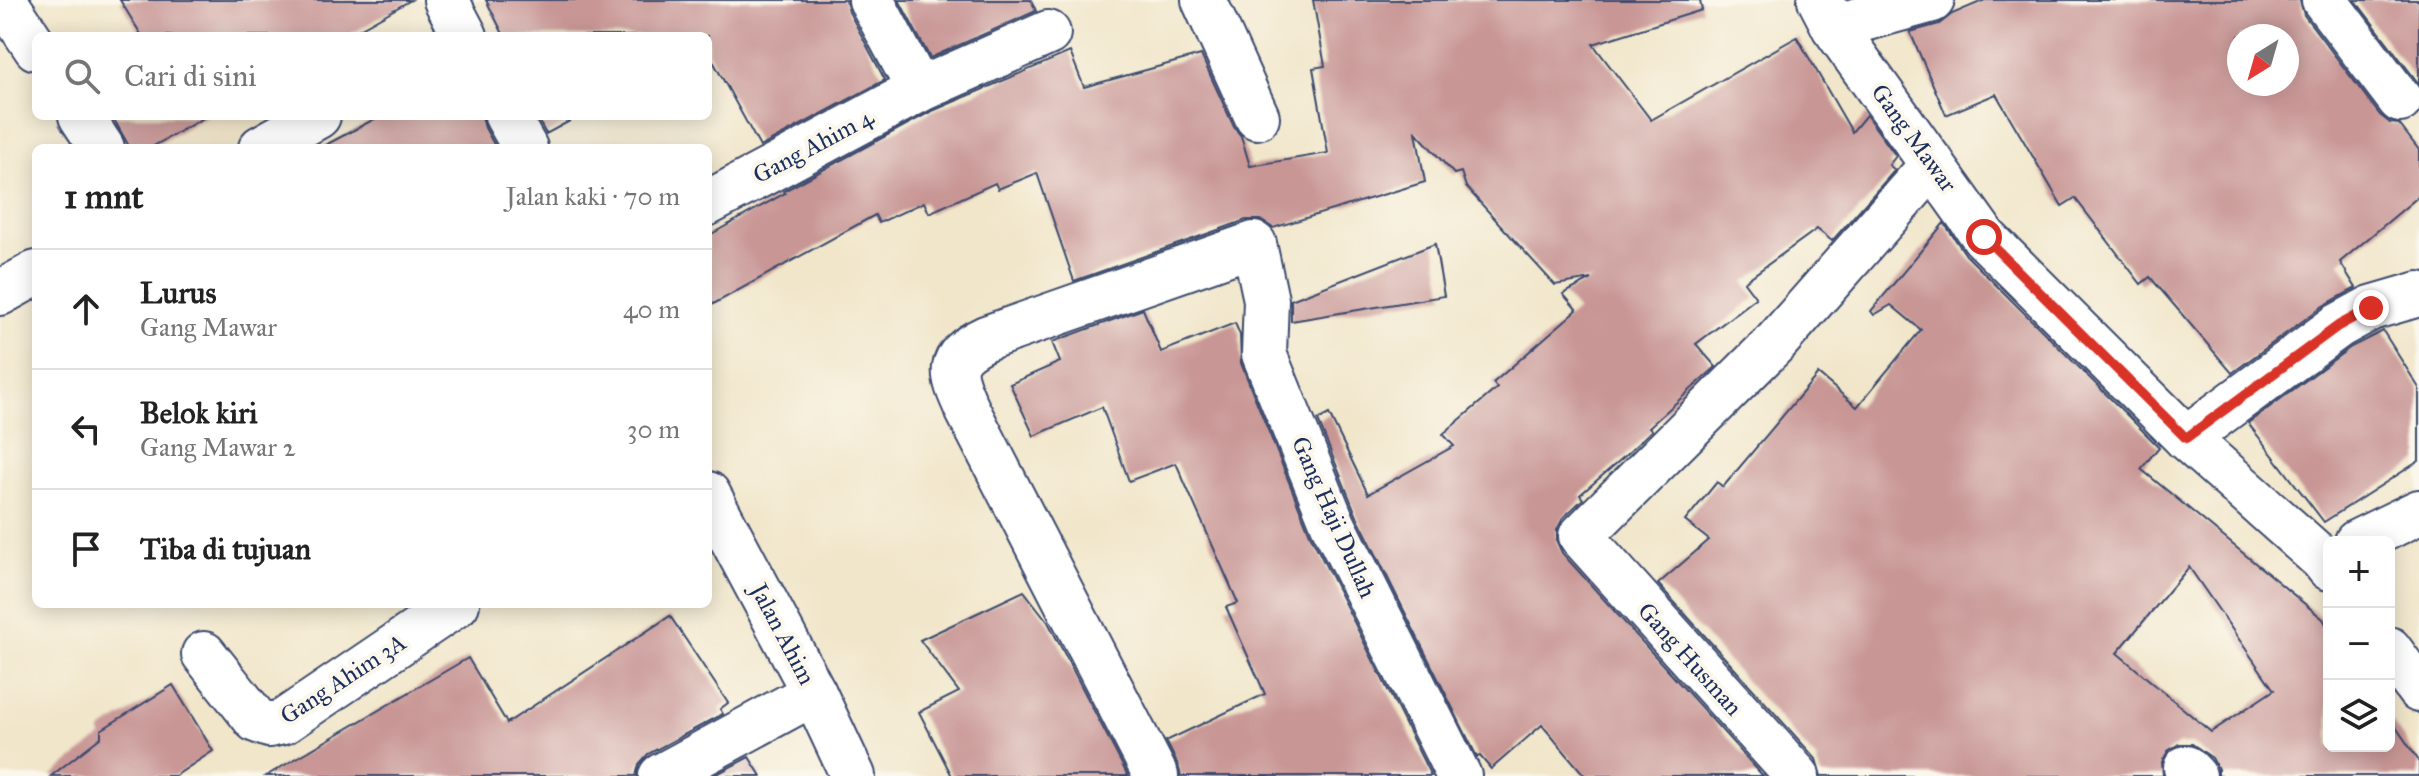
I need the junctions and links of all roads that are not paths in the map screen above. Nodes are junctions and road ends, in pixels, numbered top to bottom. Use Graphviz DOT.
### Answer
graph roads {
  1 [pos="4,0"];
  2 [pos="871,0"];
  3 [pos="1204,0"];
  4 [pos="1932,0"];
  5 [pos="2324,0"];
  6 [pos="1827,14"];
  7 [pos="1048,33"];
  8 [pos="32,42"];
  9 [pos="919,90"];
  10 [pos="2400,100"];
  11 [pos="1257,117"];
  12 [pos="84,120"];
  13 [pos="311,120"];
  14 [pos="509,120"];
  15 [pos="99,144"];
  16 [pos="268,144"];
  17 [pos="523,144"];
  18 [pos="1933,164"];
  19 [pos="712,201"];
  20 [pos="32,275"];
  21 [pos="0,293"];
  22 [pos="2419,294"];
  23 [pos="2186,438"];
  24 [pos="712,502"];
  25 [pos="2419,512"];
  26 [pos="2373,536"];
  27 [pos="2323,547"];
  28 [pos="451,608"];
  29 [pos="204,654"];
  30 [pos="2395,657"];
  31 [pos="2419,690"];
  32 [pos="814,693"];
  33 [pos="661,776"];
  34 [pos="853,776"];
  35 [pos="1156,776"];
  36 [pos="1459,776"];
  37 [pos="1797,776"];
  1 -- 8 [label="street"];
  2 -- 9 [label="street"];
  3 -- 11 [label="street"];
  4 -- 6 [label="street"];
  5 -- 10 [label="street"];
  6 -- 18 [label="street, Gang Mawar"];
  7 -- 9 [label="street, Gang Ahim 4"];
  9 -- 19 [label="street, Gang Ahim 4"];
  12 -- 15 [label="street"];
  13 -- 16 [label="street"];
  14 -- 17 [label="street"];
  18 -- 23 [label="street, Gang Mawar"];
  18 -- 37 [label="street, Gang Husman"];
  20 -- 21 [label="street"];
  22 -- 23 [label="street"];
  23 -- 27 [label="street, Gang Mawar"];
  24 -- 32 [label="street, Jalan Ahim"];
  25 -- 26 [label="street"];
  28 -- 29 [label="street, Gang Ahim 3A"];
  30 -- 31 [label="street"];
  32 -- 33 [label="street"];
  32 -- 34 [label="street, Jalan Ahim"];
  35 -- 36 [label="street, Gang Haji Dullah"];
}
